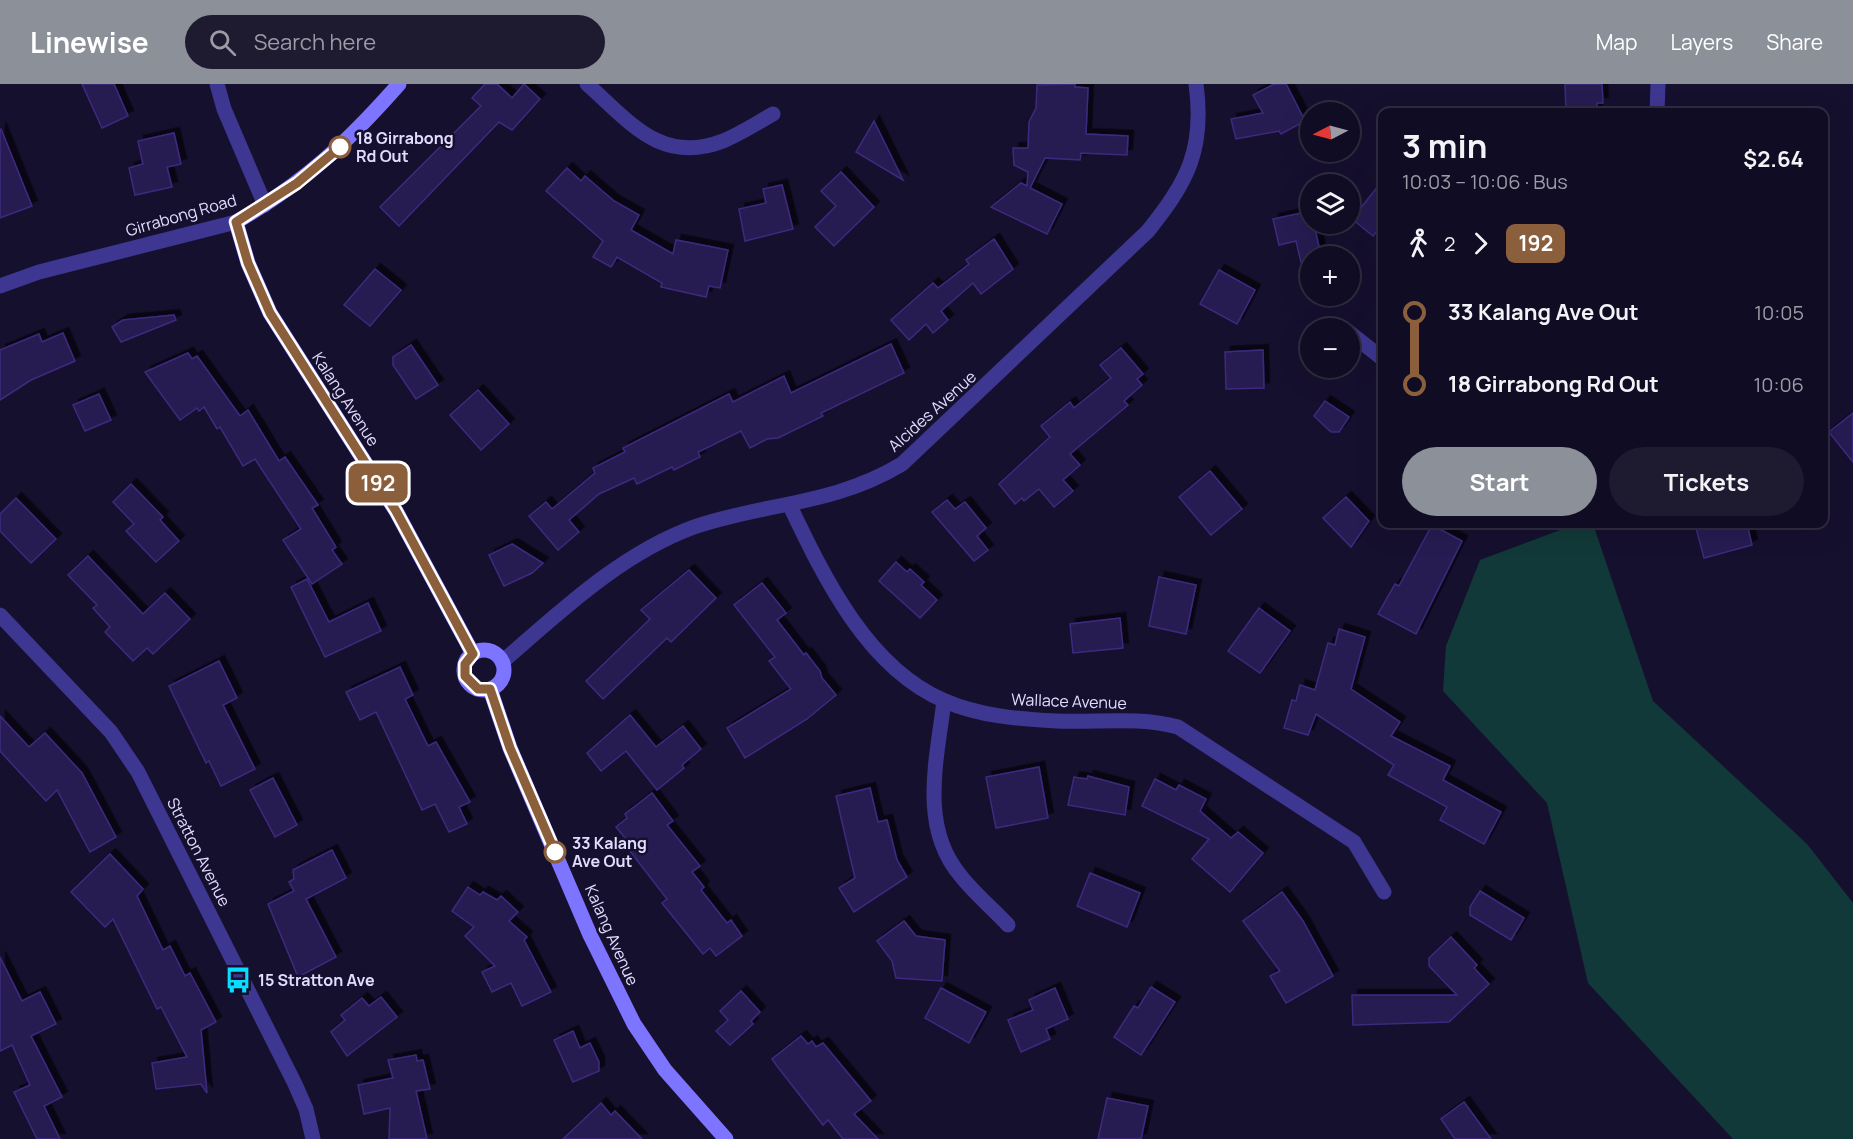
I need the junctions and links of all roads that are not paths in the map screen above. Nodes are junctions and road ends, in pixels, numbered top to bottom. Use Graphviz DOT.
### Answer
graph roads {
  1 [pos="217,84"];
  2 [pos="399,84"];
  3 [pos="587,84"];
  4 [pos="1196,84"];
  5 [pos="1658,84"];
  6 [pos="1657,108"];
  7 [pos="772,114"];
  8 [pos="265,205"];
  9 [pos="236,222"];
  10 [pos="0,286"];
  11 [pos="1360,341"];
  12 [pos="1378,355"];
  13 [pos="790,506"];
  14 [pos="0,615"];
  15 [pos="473,654"];
  16 [pos="502,662"];
  17 [pos="490,689"];
  18 [pos="944,701"];
  19 [pos="1384,892"];
  20 [pos="1008,925"];
  21 [pos="313,1139"];
  22 [pos="726,1139"];
  1 -- 8 [label="street"];
  2 -- 8 [label="street, Girrabong Road"];
  3 -- 7 [label="street"];
  4 -- 13 [label="street, Alcides Avenue"];
  5 -- 6 [label="street"];
  8 -- 9 [label="street, Girrabong Road"];
  9 -- 10 [label="street, Girrabong Road"];
  9 -- 15 [label="street, Kalang Avenue"];
  11 -- 12 [label="street"];
  13 -- 16 [label="street, Alcides Avenue"];
  13 -- 18 [label="street, Wallace Avenue"];
  14 -- 21 [label="street, Stratton Avenue"];
  15 -- 16 [label="street"];
  15 -- 17 [label="street"];
  16 -- 17 [label="street"];
  17 -- 22 [label="street, Kalang Avenue"];
  18 -- 19 [label="street, Wallace Avenue"];
  18 -- 20 [label="street"];
}
